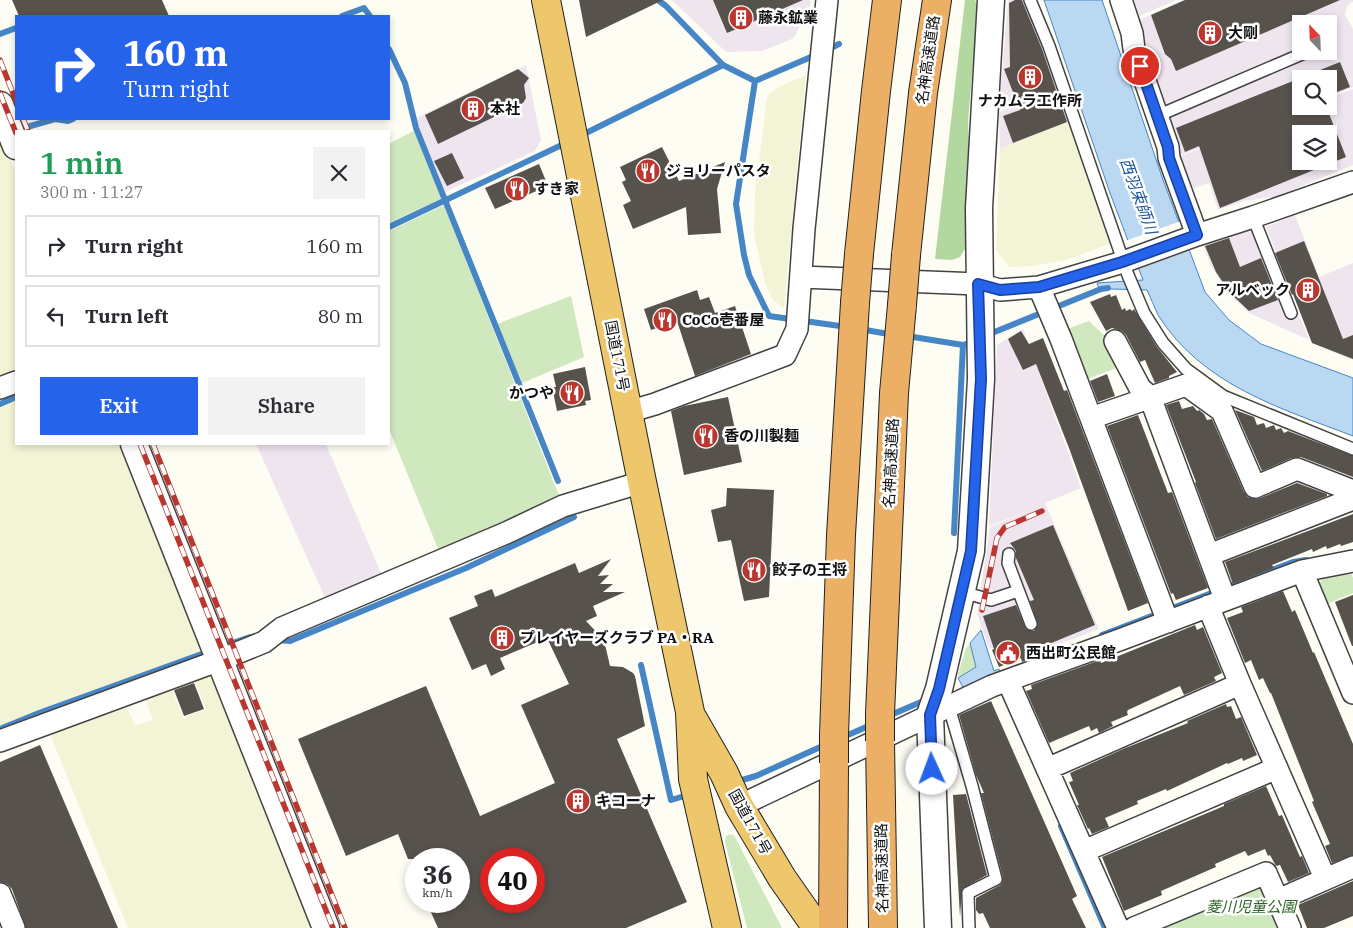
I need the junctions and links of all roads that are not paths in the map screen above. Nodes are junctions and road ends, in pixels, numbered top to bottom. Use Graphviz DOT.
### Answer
graph roads {
  1 [pos="546,0"];
  2 [pos="827,0"];
  3 [pos="887,0"];
  4 [pos="937,0"];
  5 [pos="991,0"];
  6 [pos="1030,0"];
  7 [pos="1121,0"];
  8 [pos="1292,58"];
  9 [pos="0,105"];
  10 [pos="1157,116"];
  11 [pos="10,141"];
  12 [pos="1353,182"];
  13 [pos="1253,217"];
  14 [pos="1197,235"];
  15 [pos="1125,268"];
  16 [pos="801,277"];
  17 [pos="978,284"];
  18 [pos="1045,300"];
  19 [pos="1291,313"];
  20 [pos="1115,340"];
  21 [pos="15,382"];
  22 [pos="0,388"];
  23 [pos="1150,397"];
  24 [pos="628,412"];
  25 [pos="1091,418"];
  26 [pos="134,445"];
  27 [pos="1353,449"];
  28 [pos="642,482"];
  29 [pos="1353,491"];
  30 [pos="1353,499"];
  31 [pos="1009,554"];
  32 [pos="1209,555"];
  33 [pos="1353,561"];
  34 [pos="1302,571"];
  35 [pos="1018,591"];
  36 [pos="962,592"];
  37 [pos="1217,603"];
  38 [pos="1168,622"];
  39 [pos="1031,624"];
  40 [pos="217,651"];
  41 [pos="1001,683"];
  42 [pos="1240,684"];
  43 [pos="1353,692"];
  44 [pos="939,711"];
  45 [pos="690,712"];
  46 [pos="0,741"];
  47 [pos="1277,768"];
  48 [pos="1047,769"];
  49 [pos="731,790"];
  50 [pos="1084,851"];
  51 [pos="1353,867"];
  52 [pos="1325,878"];
  53 [pos="0,894"];
  54 [pos="1278,900"];
  55 [pos="883,924"];
  56 [pos="14,928"];
  57 [pos="326,928"];
  58 [pos="726,928"];
  59 [pos="817,928"];
  60 [pos="833,928"];
  61 [pos="938,928"];
  62 [pos="969,928"];
  63 [pos="1118,928"];
  64 [pos="1134,928"];
  65 [pos="1290,928"];
  1 -- 24 [label="highway, 国道171号"];
  2 -- 16 [label="street"];
  3 -- 60 [label="highway, bridge"];
  4 -- 55 [label="highway, 名神高速道路, bridge"];
  5 -- 17 [label="street"];
  6 -- 15 [label="lane"];
  7 -- 10 [label="street"];
  8 -- 10 [label="lane"];
  9 -- 11 [label="street"];
  10 -- 14 [label="street"];
  12 -- 13 [label="street"];
  13 -- 14 [label="street"];
  13 -- 19 [label="lane"];
  14 -- 15 [label="street"];
  15 -- 18 [label="street"];
  15 -- 27 [label="lane"];
  16 -- 17 [label="street"];
  16 -- 24 [label="street"];
  17 -- 18 [label="street"];
  17 -- 36 [label="street"];
  18 -- 25 [label="street"];
  20 -- 23 [label="street"];
  21 -- 22 [label="street"];
  23 -- 25 [label="street"];
  23 -- 29 [label="street"];
  23 -- 32 [label="street"];
  24 -- 28 [label="highway, 国道171号"];
  25 -- 38 [label="street"];
  26 -- 40 [label="street"];
  28 -- 40 [label="street"];
  28 -- 45 [label="highway, 国道171号"];
  30 -- 32 [label="street"];
  31 -- 35 [label="lane"];
  32 -- 37 [label="street"];
  33 -- 34 [label="street"];
  34 -- 37 [label="street"];
  34 -- 43 [label="street"];
  35 -- 36 [label="lane"];
  35 -- 39 [label="lane"];
  36 -- 44 [label="street"];
  37 -- 38 [label="street"];
  37 -- 42 [label="street"];
  38 -- 41 [label="street"];
  40 -- 46 [label="street"];
  40 -- 57 [label="street"];
  41 -- 44 [label="street"];
  41 -- 48 [label="street"];
  42 -- 47 [label="street"];
  42 -- 48 [label="street"];
  44 -- 49 [label="street"];
  44 -- 61 [label="street"];
  44 -- 62 [label="lane"];
  45 -- 49 [label="highway, 国道171号"];
  45 -- 58 [label="highway, 国道171号"];
  47 -- 50 [label="street"];
  47 -- 52 [label="street"];
  48 -- 50 [label="street"];
  49 -- 59 [label="highway, 国道171号"];
  50 -- 63 [label="street"];
  51 -- 52 [label="street"];
  52 -- 54 [label="street"];
  53 -- 56 [label="street"];
  54 -- 64 [label="street"];
  54 -- 65 [label="street"];
}
